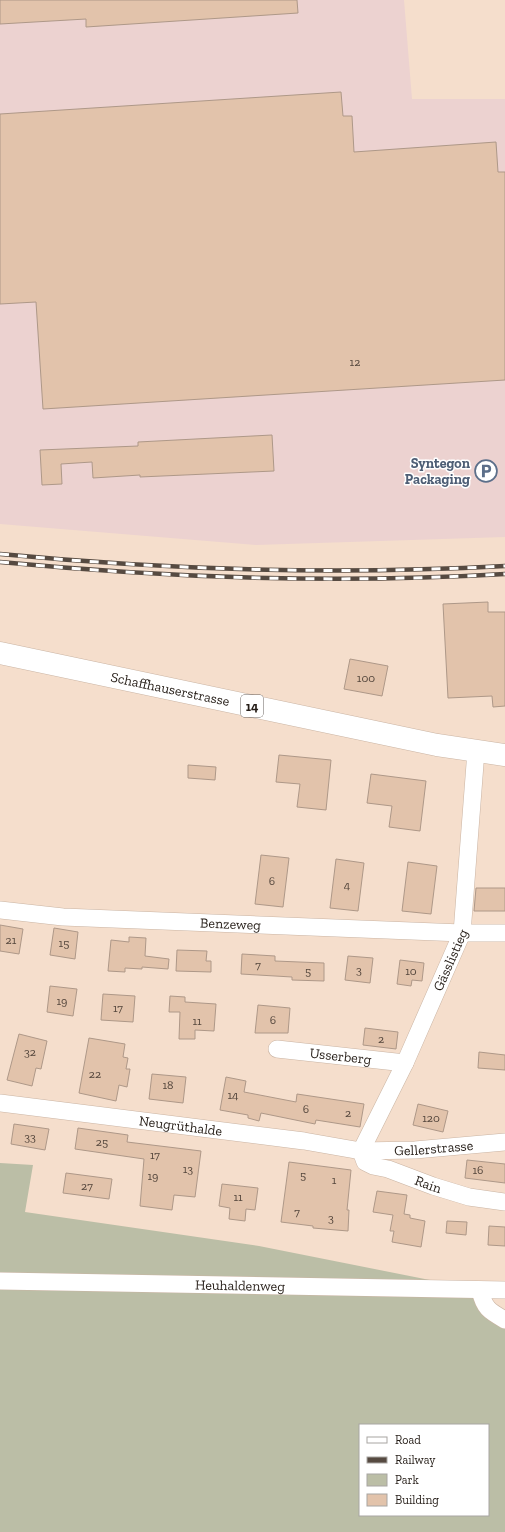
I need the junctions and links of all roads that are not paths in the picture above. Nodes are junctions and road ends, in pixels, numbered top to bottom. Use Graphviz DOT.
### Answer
graph roads {
  1 [pos="0,653"];
  2 [pos="476,751"];
  3 [pos="505,755"];
  4 [pos="0,910"];
  5 [pos="462,933"];
  6 [pos="505,933"];
  7 [pos="277,1049"];
  8 [pos="404,1063"];
  9 [pos="0,1103"];
  10 [pos="505,1142"];
  11 [pos="361,1151"];
  12 [pos="505,1202"];
  13 [pos="0,1282"];
  14 [pos="480,1290"];
  15 [pos="505,1290"];
  16 [pos="505,1320"];
  1 -- 2 [label="main road, Schaffhauserstrasse / 14"];
  2 -- 3 [label="main road, Schaffhauserstrasse / 14"];
  2 -- 5 [label="street, Gässlistieg"];
  4 -- 5 [label="street, Benzeweg"];
  5 -- 6 [label="street, Benzeweg"];
  5 -- 8 [label="street, Gässlistieg"];
  7 -- 8 [label="street, Usserberg"];
  8 -- 11 [label="street, Gässlistieg"];
  9 -- 11 [label="street, Neugrüthalde"];
  10 -- 11 [label="street, Gellerstrasse"];
  11 -- 12 [label="street, Rain"];
  13 -- 14 [label="street, Heuhaldenweg"];
  14 -- 15 [label="street, Heuhaldenweg"];
  14 -- 16 [label="street"];
}
